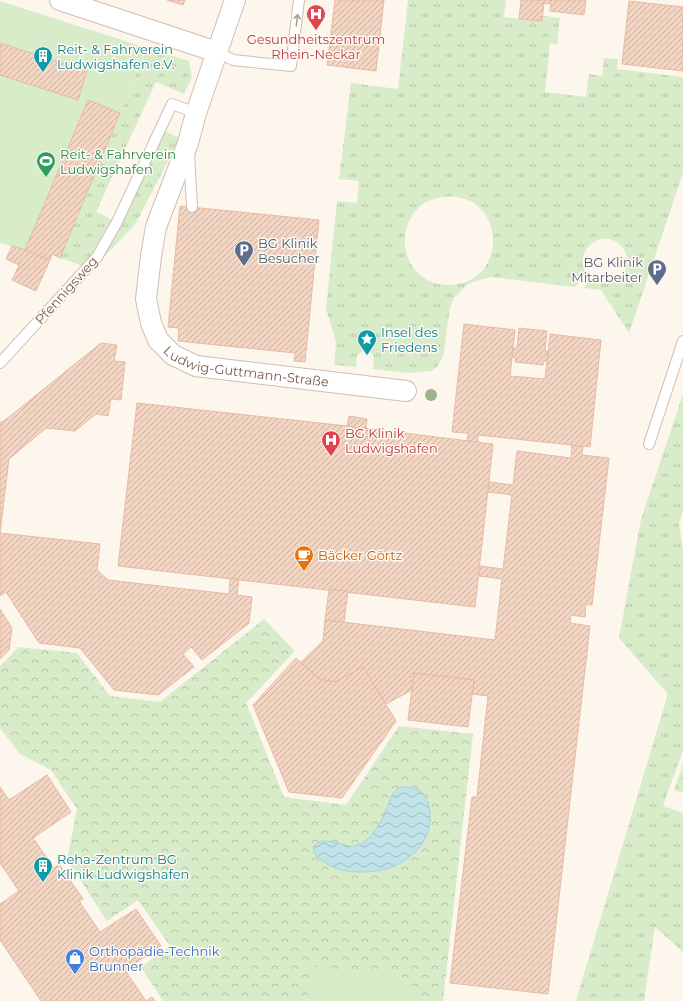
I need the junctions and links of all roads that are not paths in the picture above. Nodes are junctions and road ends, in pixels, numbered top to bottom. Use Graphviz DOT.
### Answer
graph roads {
  1 [pos="60,0"];
  2 [pos="235,0"];
  3 [pos="299,0"];
  4 [pos="217,52"];
  5 [pos="196,113"];
  6 [pos="188,143"];
  7 [pos="192,207"];
  8 [pos="683,341"];
  9 [pos="0,363"];
  10 [pos="406,391"];
  11 [pos="649,444"];
  1 -- 4 [label="street"];
  2 -- 4 [label="street, Ludwig-Guttmann-Straße"];
  4 -- 3 [label="lane, one-way"];
  4 -- 5 [label="street, Ludwig-Guttmann-Straße"];
  5 -- 6 [label="street, Ludwig-Guttmann-Straße"];
  5 -- 9 [label="lane, Pfennigsweg"];
  6 -- 7 [label="lane"];
  6 -- 10 [label="street, Ludwig-Guttmann-Straße"];
  8 -- 11 [label="lane"];
}
